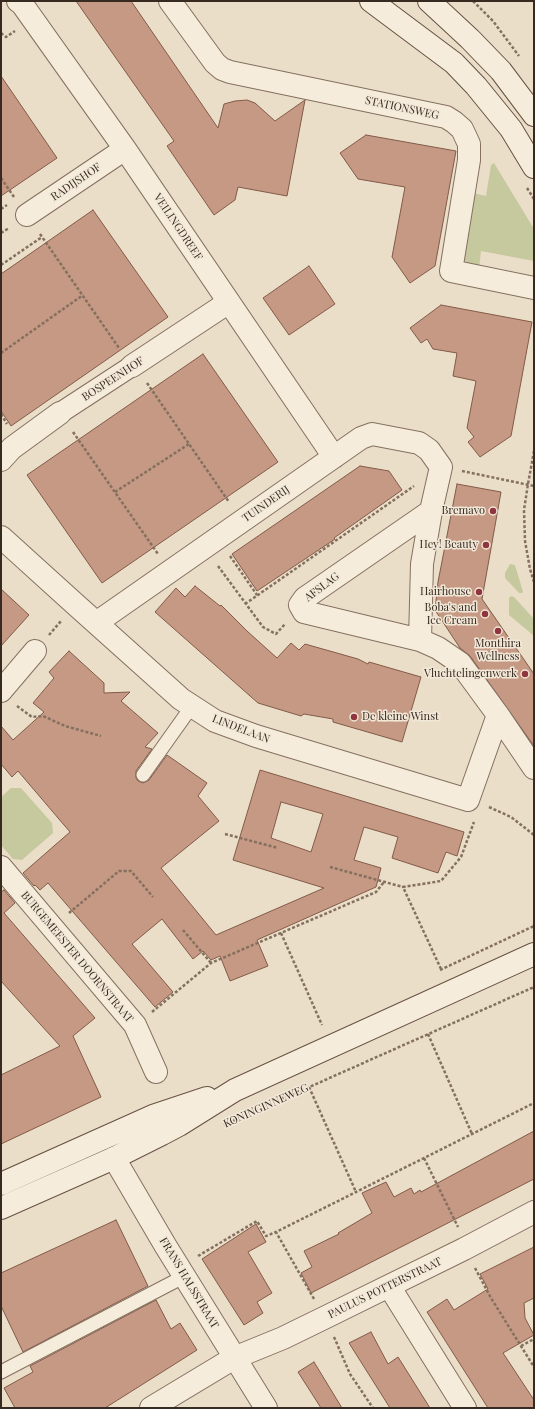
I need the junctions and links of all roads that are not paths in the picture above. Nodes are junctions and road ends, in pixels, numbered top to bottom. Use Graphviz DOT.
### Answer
graph roads {
  1 [pos="18,1"];
  2 [pos="170,1"];
  3 [pos="371,1"];
  4 [pos="429,1"];
  5 [pos="534,114"];
  6 [pos="125,149"];
  7 [pos="534,167"];
  8 [pos="27,215"];
  9 [pos="534,288"];
  10 [pos="229,302"];
  11 [pos="133,366"];
  12 [pos="60,413"];
  13 [pos="334,457"];
  14 [pos="1,460"];
  15 [pos="431,511"];
  16 [pos="1,537"];
  17 [pos="96,623"];
  18 [pos="420,640"];
  19 [pos="35,651"];
  20 [pos="7,697"];
  21 [pos="192,706"];
  22 [pos="498,715"];
  23 [pos="534,768"];
  24 [pos="143,774"];
  25 [pos="1,867"];
  26 [pos="534,954"];
  27 [pos="156,1072"];
  28 [pos="235,1090"];
  29 [pos="114,1158"];
  30 [pos="1,1184"];
  31 [pos="1,1208"];
  32 [pos="534,1212"];
  33 [pos="182,1272"];
  34 [pos="389,1286"];
  35 [pos="234,1358"];
  36 [pos="1,1372"];
  37 [pos="151,1408"];
  38 [pos="266,1408"];
  39 [pos="465,1408"];
  1 -- 6 [label="street, VEILINGDREEF"];
  2 -- 9 [label="street, STATIONSWEG"];
  3 -- 7 [label="street"];
  4 -- 5 [label="street"];
  6 -- 8 [label="street, RADIJSHOF"];
  6 -- 10 [label="street, VEILINGDREEF"];
  10 -- 11 [label="street, BOSPEENHOF"];
  10 -- 13 [label="street, VEILINGDREEF"];
  11 -- 12 [label="street, BOSPEENHOF"];
  12 -- 14 [label="street, BOSPEENHOF"];
  13 -- 15 [label="street, TUINDERIJ"];
  13 -- 17 [label="street, TUINDERIJ"];
  15 -- 18 [label="street"];
  15 -- 18 [label="street, AFSLAG"];
  16 -- 17 [label="street, LINDELAAN"];
  17 -- 21 [label="street, LINDELAAN"];
  18 -- 22 [label="street, AFSLAG"];
  19 -- 20 [label="street"];
  21 -- 22 [label="street, LINDELAAN"];
  21 -- 24 [label="lane"];
  22 -- 23 [label="street, AFSLAG"];
  25 -- 27 [label="street, BURGEMEESTER DOORNSTRAAT"];
  26 -- 28 [label="street"];
  28 -- 29 [label="street"];
  28 -- 30 [label="street"];
  29 -- 31 [label="street"];
  29 -- 33 [label="street, FRANS HALSSTRAAT"];
  32 -- 34 [label="street, PAULUS POTTERSTRAAT"];
  33 -- 35 [label="street, FRANS HALSSTRAAT"];
  33 -- 36 [label="lane"];
  34 -- 35 [label="street, PAULUS POTTERSTRAAT"];
  34 -- 39 [label="street"];
  35 -- 37 [label="street, PAULUS POTTERSTRAAT"];
  35 -- 38 [label="street, FRANS HALSSTRAAT"];
}
